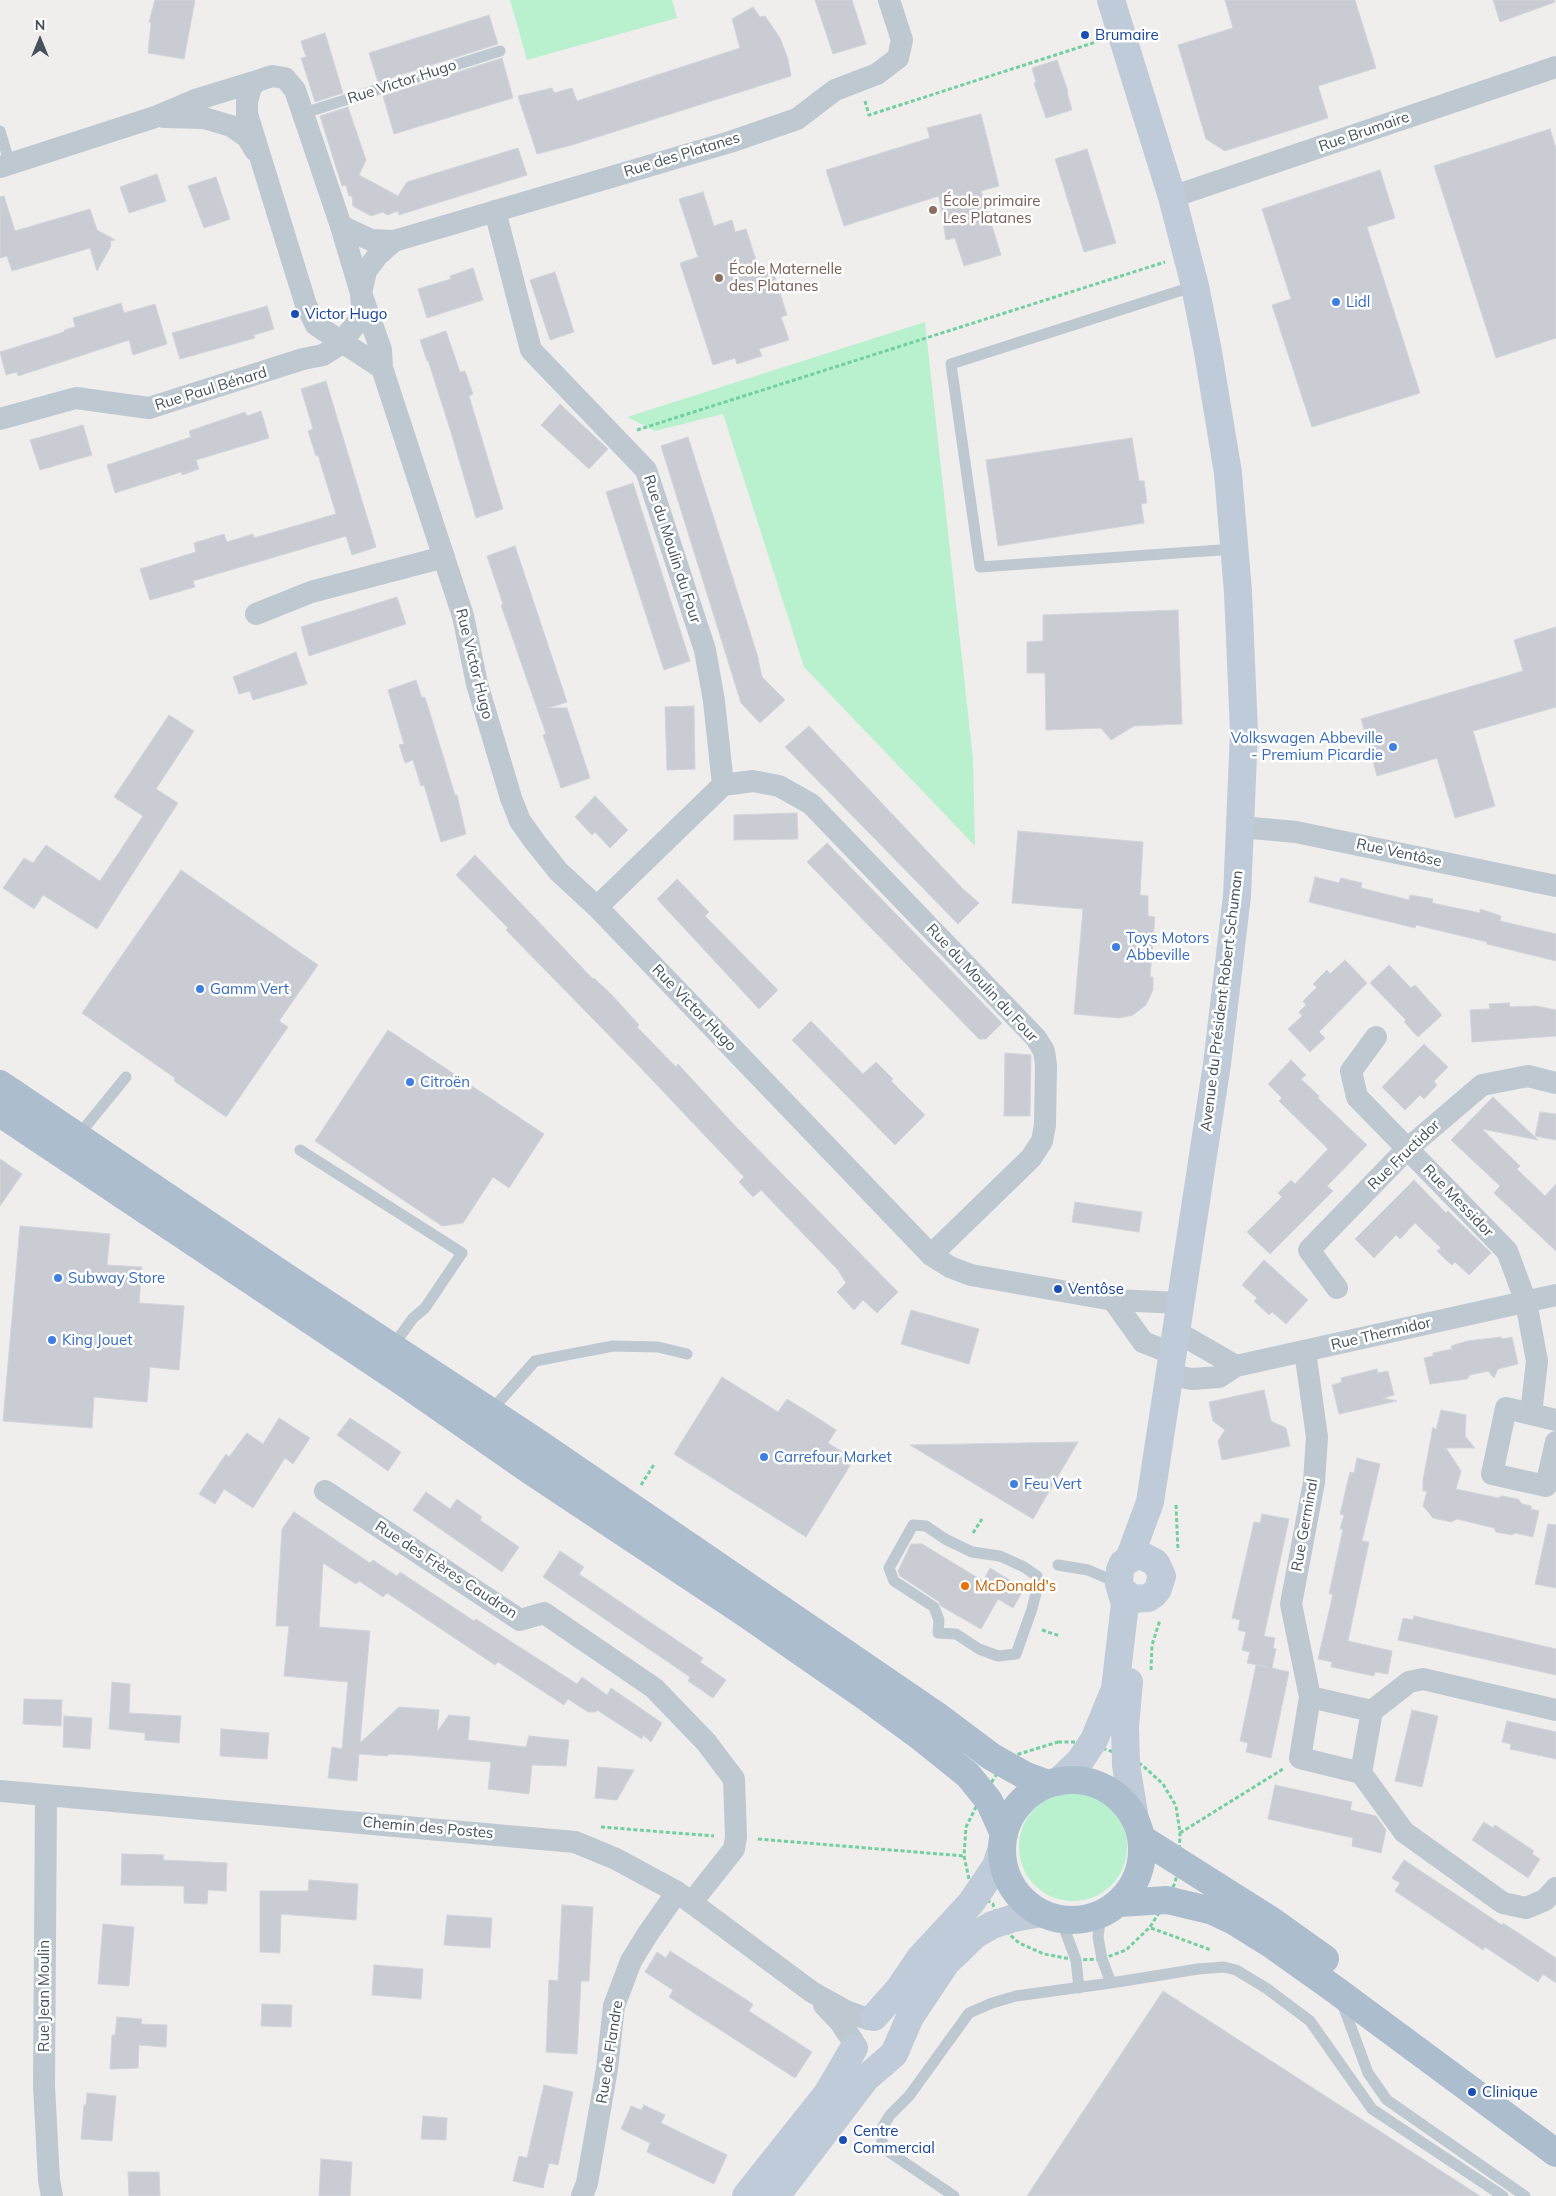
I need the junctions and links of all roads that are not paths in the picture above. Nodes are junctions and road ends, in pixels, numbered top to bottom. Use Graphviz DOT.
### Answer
graph roads {
  1 [pos="889,0"];
  2 [pos="1111,0"];
  3 [pos="500,51"];
  4 [pos="1556,68"];
  5 [pos="257,82"];
  6 [pos="304,113"];
  7 [pos="155,117"];
  8 [pos="0,132"];
  9 [pos="259,156"];
  10 [pos="5,165"];
  11 [pos="1172,197"];
  12 [pos="495,212"];
  13 [pos="341,226"];
  14 [pos="394,241"];
  15 [pos="1184,289"];
  16 [pos="361,293"];
  17 [pos="334,332"];
  18 [pos="382,368"];
  19 [pos="0,419"];
  20 [pos="1235,549"];
  21 [pos="444,557"];
  22 [pos="256,614"];
  23 [pos="723,785"];
  24 [pos="1241,827"];
  25 [pos="1556,886"];
  26 [pos="597,907"];
  27 [pos="1376,1037"];
  28 [pos="126,1077"];
  29 [pos="1556,1083"];
  30 [pos="0,1084"];
  31 [pos="0,1113"];
  32 [pos="78,1137"];
  33 [pos="1407,1149"];
  34 [pos="300,1150"];
  35 [pos="931,1255"];
  36 [pos="1337,1288"];
  37 [pos="1556,1295"];
  38 [pos="1113,1300"];
  39 [pos="1526,1302"];
  40 [pos="1181,1303"];
  41 [pos="394,1346"];
  42 [pos="1305,1351"];
  43 [pos="687,1354"];
  44 [pos="1173,1354"];
  45 [pos="1236,1366"];
  46 [pos="493,1413"];
  47 [pos="1531,1414"];
  48 [pos="1556,1420"];
  49 [pos="1556,1442"];
  50 [pos="325,1490"];
  51 [pos="1150,1502"];
  52 [pos="1167,1559"];
  53 [pos="1058,1564"];
  54 [pos="1088,1570"];
  55 [pos="1123,1574"];
  56 [pos="1155,1608"];
  57 [pos="938,1633"];
  58 [pos="1310,1697"];
  59 [pos="1556,1710"];
  60 [pos="1372,1711"];
  61 [pos="1361,1773"];
  62 [pos="1053,1783"];
  63 [pos="0,1791"];
  64 [pos="46,1795"];
  65 [pos="1138,1829"];
  66 [pos="1003,1841"];
  67 [pos="1556,1888"];
  68 [pos="685,1897"];
  69 [pos="1110,1908"];
  70 [pos="1051,1916"];
  71 [pos="1111,1983"];
  72 [pos="1079,1988"];
  73 [pos="1338,1991"];
  74 [pos="862,2031"];
  75 [pos="899,2040"];
  76 [pos="882,2063"];
  77 [pos="1556,2136"];
  78 [pos="1556,2153"];
  79 [pos="52,2196"];
  80 [pos="582,2196"];
  81 [pos="746,2196"];
  82 [pos="776,2196"];
  83 [pos="954,2196"];
  84 [pos="1503,2196"];
  85 [pos="1525,2196"];
  1 -- 12 [label="street, Rue des Platanes"];
  2 -- 11 [label="street, Avenue du Président Robert Schuman"];
  3 -- 6 [label="lane, Rue Victor Hugo"];
  4 -- 11 [label="street, Rue Brumaire"];
  5 -- 6 [label="street, Rue Victor Hugo"];
  5 -- 7 [label="street, Rue Victor Hugo"];
  5 -- 9 [label="street, Rue Victor Hugo"];
  6 -- 13 [label="street, Rue Victor Hugo"];
  7 -- 9 [label="street, Rue Victor Hugo"];
  7 -- 10 [label="street, Rue Victor Hugo"];
  8 -- 10 [label="lane"];
  9 -- 17 [label="street, Rue Victor Hugo"];
  11 -- 15 [label="street, Avenue du Président Robert Schuman"];
  12 -- 14 [label="street, Rue des Platanes"];
  12 -- 23 [label="street, Rue du Moulin du Four"];
  13 -- 14 [label="street, Rue des Platanes"];
  13 -- 16 [label="street, Rue Victor Hugo"];
  14 -- 16 [label="street, Rue des Platanes"];
  15 -- 20 [label="street, Avenue du Président Robert Schuman"];
  15 -- 20 [label="lane"];
  16 -- 17 [label="street, Rue Victor Hugo"];
  16 -- 18 [label="street, Rue Victor Hugo"];
  17 -- 18 [label="street"];
  17 -- 19 [label="street, Rue Paul Bénard"];
  18 -- 21 [label="street, Rue Victor Hugo"];
  20 -- 24 [label="street, Avenue du Président Robert Schuman"];
  21 -- 22 [label="street"];
  21 -- 26 [label="street, Rue Victor Hugo"];
  23 -- 26 [label="street"];
  23 -- 35 [label="street, Rue du Moulin du Four"];
  24 -- 25 [label="street, Rue Ventôse"];
  24 -- 40 [label="street, Avenue du Président Robert Schuman"];
  26 -- 35 [label="street, Rue Victor Hugo"];
  27 -- 33 [label="street, Rue Messidor"];
  28 -- 32 [label="lane"];
  29 -- 33 [label="street, Rue Fructidor"];
  30 -- 32 [label="main road"];
  31 -- 66 [label="main road"];
  32 -- 41 [label="main road"];
  33 -- 36 [label="street, Rue Fructidor"];
  33 -- 39 [label="street, Rue Messidor"];
  34 -- 41 [label="lane"];
  35 -- 38 [label="street, Rue Victor Hugo"];
  37 -- 39 [label="street, Rue Thermidor"];
  38 -- 40 [label="street, Rue Victor Hugo"];
  38 -- 44 [label="street"];
  39 -- 42 [label="street, Rue Thermidor"];
  39 -- 47 [label="street"];
  40 -- 44 [label="street, Avenue du Président Robert Schuman"];
  41 -- 46 [label="main road"];
  42 -- 45 [label="street, Rue Thermidor"];
  42 -- 58 [label="street, Rue Germinal"];
  43 -- 46 [label="lane"];
  44 -- 45 [label="street"];
  44 -- 45 [label="street, Rue Thermidor"];
  44 -- 51 [label="street, Avenue du Président Robert Schuman"];
  46 -- 62 [label="main road"];
  47 -- 48 [label="street"];
  47 -- 49 [label="street"];
  50 -- 68 [label="street, Rue des Frères Caudron"];
  51 -- 52 [label="street, Avenue du Président Robert Schuman"];
  51 -- 55 [label="street, Avenue du Président Robert Schuman"];
  52 -- 55 [label="street"];
  52 -- 56 [label="street, Avenue du Président Robert Schuman"];
  53 -- 54 [label="lane"];
  54 -- 55 [label="lane"];
  54 -- 55 [label="lane"];
  55 -- 56 [label="street"];
  55 -- 62 [label="street"];
  56 -- 65 [label="street"];
  57 -- 57 [label="lane"];
  58 -- 60 [label="street"];
  58 -- 61 [label="street, Rue Germinal"];
  59 -- 60 [label="street"];
  60 -- 61 [label="street"];
  61 -- 67 [label="street"];
  62 -- 65 [label="main road"];
  62 -- 66 [label="main road"];
  63 -- 64 [label="street, Chemin des Postes"];
  64 -- 68 [label="street, Chemin des Postes"];
  64 -- 79 [label="street, Rue Jean Moulin"];
  65 -- 69 [label="main road"];
  65 -- 77 [label="main road"];
  66 -- 70 [label="main road"];
  66 -- 74 [label="street"];
  68 -- 74 [label="street, Chemin des Postes"];
  68 -- 80 [label="street, Rue de Flandre"];
  69 -- 70 [label="main road"];
  69 -- 71 [label="lane"];
  69 -- 73 [label="main road"];
  70 -- 72 [label="lane"];
  70 -- 75 [label="street"];
  71 -- 72 [label="lane"];
  71 -- 84 [label="lane"];
  72 -- 83 [label="lane"];
  73 -- 78 [label="main road"];
  73 -- 85 [label="lane"];
  74 -- 75 [label="street"];
  74 -- 76 [label="street"];
  74 -- 81 [label="street"];
  75 -- 76 [label="street"];
  76 -- 82 [label="street"];
}
